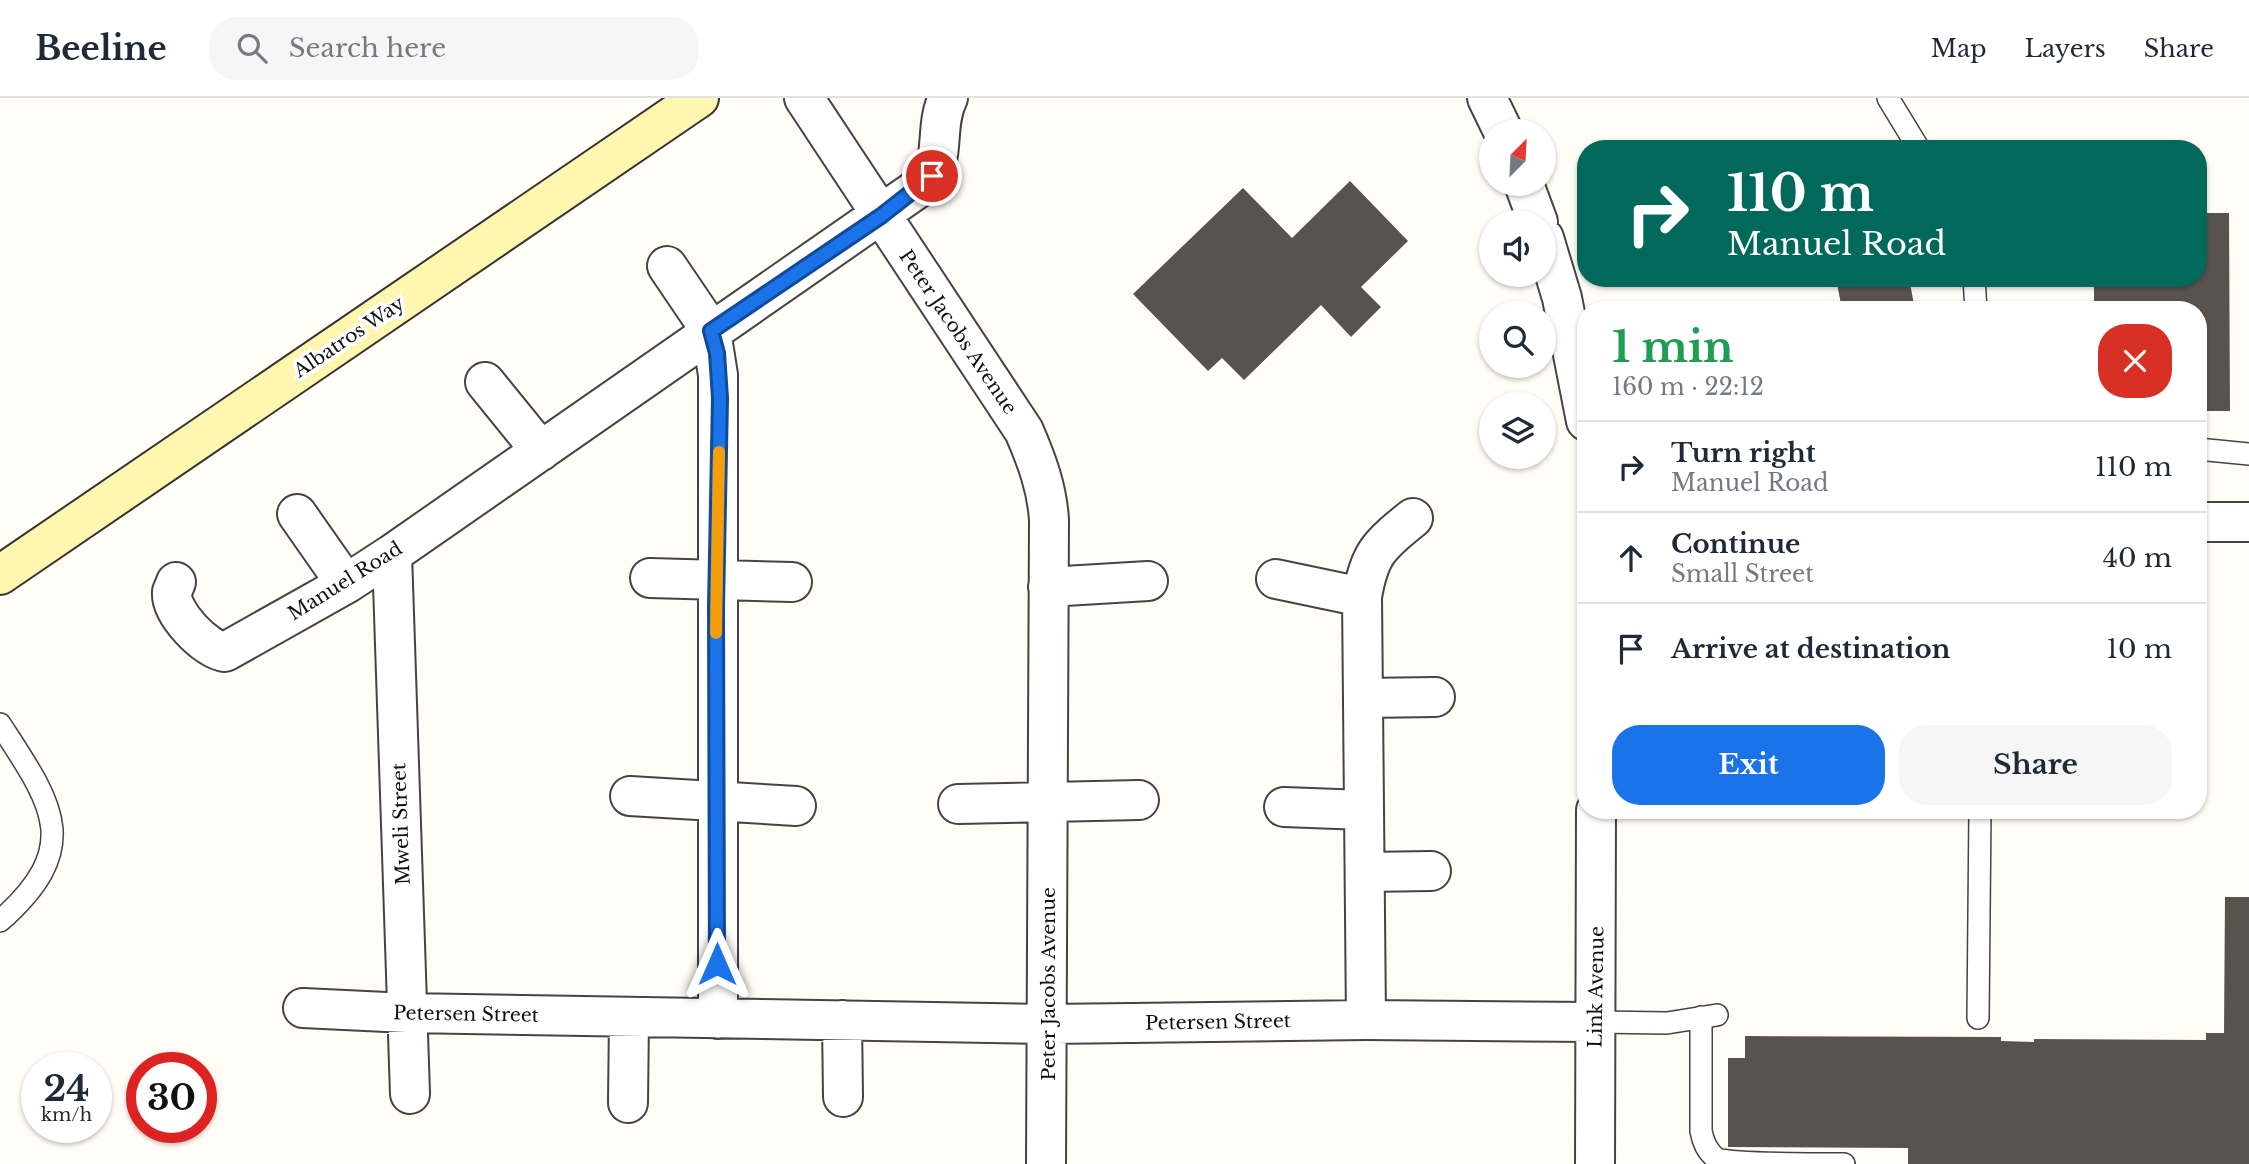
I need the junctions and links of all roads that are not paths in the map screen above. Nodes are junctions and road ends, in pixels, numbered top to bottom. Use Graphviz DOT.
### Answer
graph roads {
  1 [pos="699,98"];
  2 [pos="804,98"];
  3 [pos="948,98"];
  4 [pos="1487,98"];
  5 [pos="1888,98"];
  6 [pos="1497,119"];
  7 [pos="1914,140"];
  8 [pos="881,216"];
  9 [pos="667,266"];
  10 [pos="1556,279"];
  11 [pos="711,331"];
  12 [pos="1577,375"];
  13 [pos="485,382"];
  14 [pos="2207,450"];
  15 [pos="541,451"];
  16 [pos="2249,454"];
  17 [pos="297,514"];
  18 [pos="1413,518"];
  19 [pos="2207,522"];
  20 [pos="2249,522"];
  21 [pos="392,554"];
  22 [pos="0,575"];
  23 [pos="650,578"];
  24 [pos="716,579"];
  25 [pos="1276,579"];
  26 [pos="1147,581"];
  27 [pos="176,582"];
  28 [pos="792,582"];
  29 [pos="346,584"];
  30 [pos="1048,587"];
  31 [pos="1362,597"];
  32 [pos="1435,697"];
  33 [pos="1363,698"];
  34 [pos="0,724"];
  35 [pos="630,796"];
  36 [pos="1139,800"];
  37 [pos="716,802"];
  38 [pos="1049,803"];
  39 [pos="958,804"];
  40 [pos="796,806"];
  41 [pos="1284,807"];
  42 [pos="1364,810"];
  43 [pos="1597,819"];
  44 [pos="1980,819"];
  45 [pos="1431,871"];
  46 [pos="1365,872"];
  47 [pos="0,920"];
  48 [pos="303,1008"];
  49 [pos="407,1013"];
  50 [pos="629,1017"];
  51 [pos="1978,1018"];
  52 [pos="718,1019"];
  53 [pos="842,1020"];
  54 [pos="1366,1020"];
  55 [pos="1595,1022"];
  56 [pos="1049,1024"];
  57 [pos="410,1094"];
  58 [pos="843,1097"];
  59 [pos="628,1103"];
  60 [pos="1046,1164"];
  61 [pos="1595,1164"];
  62 [pos="1844,1164"];
  1 -- 22 [label="street, Albatros Way"];
  2 -- 8 [label="street, Peter Jacobs Avenue"];
  3 -- 8 [label="street, Manuel Road"];
  4 -- 6 [label="street"];
  5 -- 7 [label="lane"];
  8 -- 11 [label="street, Manuel Road"];
  8 -- 30 [label="street, Peter Jacobs Avenue"];
  9 -- 11 [label="street"];
  10 -- 12 [label="street"];
  11 -- 15 [label="street, Manuel Road"];
  11 -- 24 [label="street"];
  13 -- 15 [label="street"];
  14 -- 16 [label="lane"];
  15 -- 21 [label="street, Manuel Road"];
  17 -- 29 [label="street"];
  18 -- 31 [label="street"];
  19 -- 20 [label="street"];
  21 -- 29 [label="street, Manuel Road"];
  21 -- 49 [label="street, Mweli Street"];
  23 -- 24 [label="street"];
  24 -- 28 [label="street"];
  24 -- 37 [label="street"];
  25 -- 31 [label="street"];
  26 -- 30 [label="street"];
  27 -- 29 [label="street, Manuel Road"];
  30 -- 38 [label="street, Peter Jacobs Avenue"];
  31 -- 33 [label="street"];
  32 -- 33 [label="street"];
  33 -- 42 [label="street"];
  34 -- 47 [label="lane"];
  35 -- 37 [label="street"];
  36 -- 38 [label="street"];
  37 -- 40 [label="street"];
  37 -- 52 [label="street"];
  38 -- 39 [label="street"];
  38 -- 56 [label="street, Peter Jacobs Avenue"];
  41 -- 42 [label="street"];
  42 -- 46 [label="street"];
  43 -- 55 [label="street, Link Avenue"];
  44 -- 51 [label="lane"];
  45 -- 46 [label="street"];
  46 -- 54 [label="street"];
  48 -- 49 [label="street, Petersen Street"];
  49 -- 50 [label="street, Petersen Street"];
  49 -- 57 [label="street, Mweli Street"];
  50 -- 52 [label="street, Petersen Street"];
  50 -- 59 [label="street"];
  52 -- 53 [label="street, Petersen Street"];
  53 -- 56 [label="street, Petersen Street"];
  53 -- 58 [label="street"];
  54 -- 55 [label="street, Petersen Street"];
  54 -- 56 [label="street, Petersen Street"];
  55 -- 61 [label="street, Link Avenue"];
  55 -- 62 [label="lane"];
  56 -- 60 [label="street, Peter Jacobs Avenue"];
}
